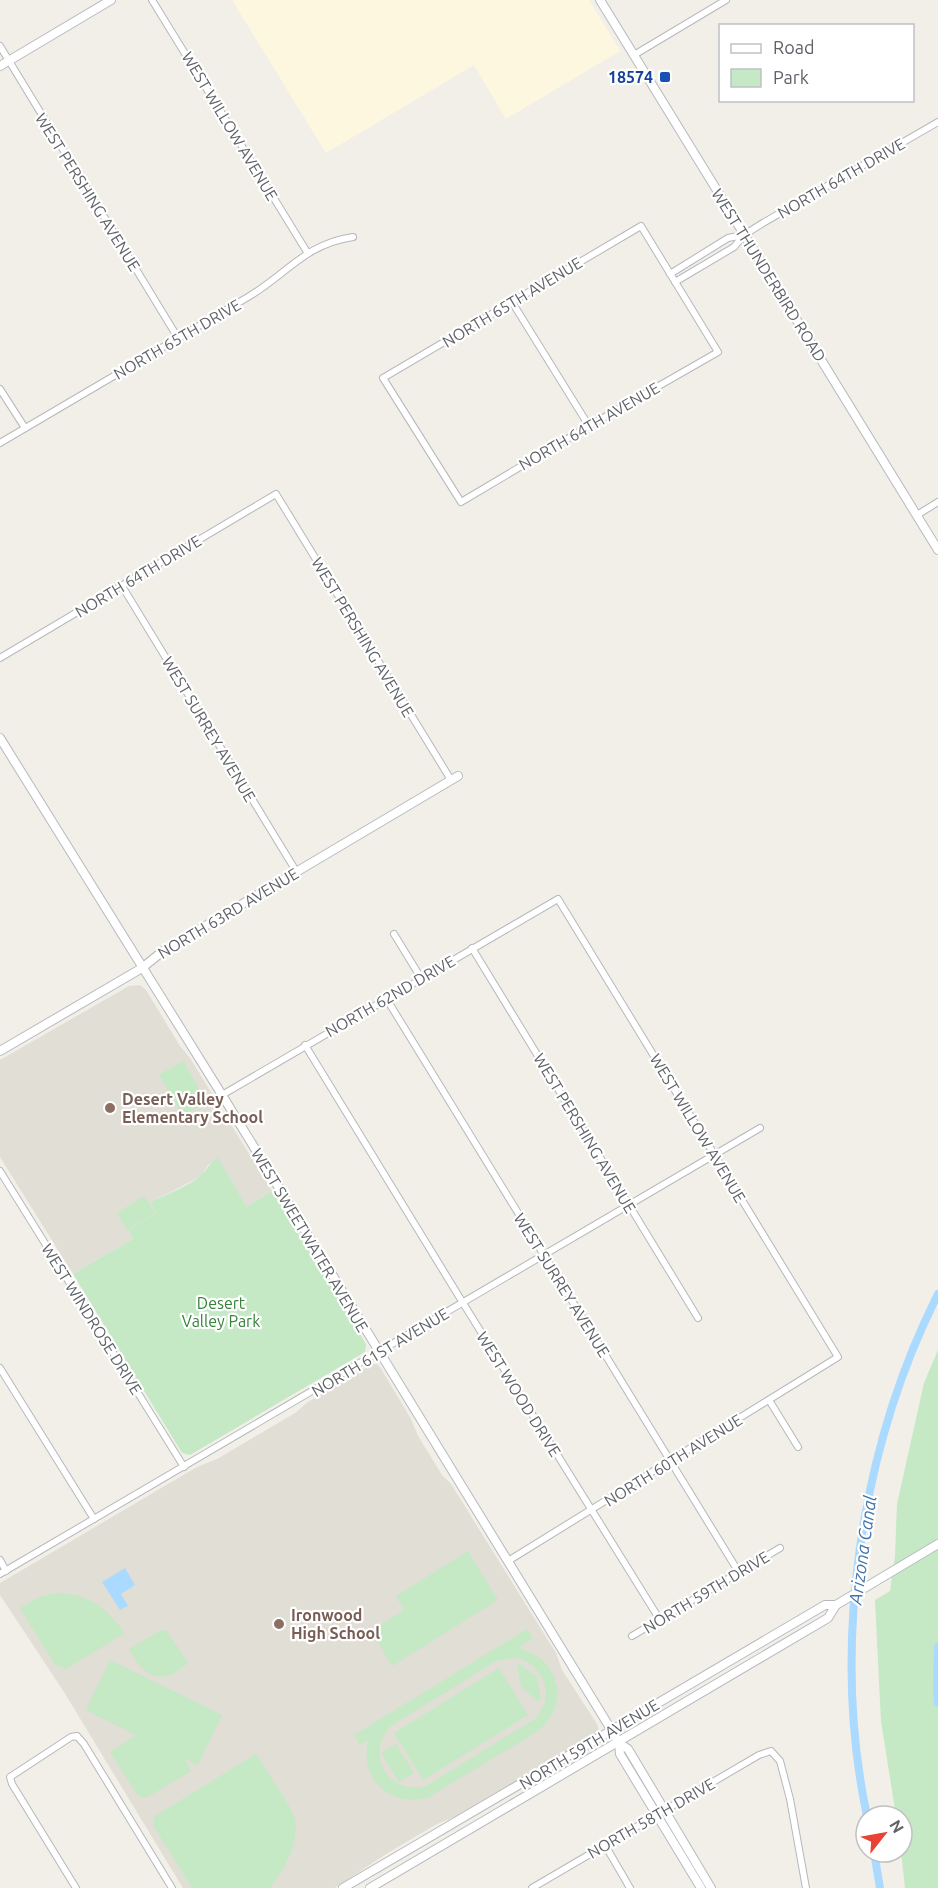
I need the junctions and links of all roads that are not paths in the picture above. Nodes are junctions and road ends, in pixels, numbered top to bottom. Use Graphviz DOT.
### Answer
graph roads {
  1 [pos="111,0"];
  2 [pos="152,0"];
  3 [pos="600,0"];
  4 [pos="726,0"];
  5 [pos="0,46"];
  6 [pos="634,55"];
  7 [pos="4,64"];
  8 [pos="938,122"];
  9 [pos="744,235"];
  10 [pos="353,237"];
  11 [pos="307,252"];
  12 [pos="700,255"];
  13 [pos="705,264"];
  14 [pos="670,274"];
  15 [pos="675,282"];
  16 [pos="512,302"];
  17 [pos="178,338"];
  18 [pos="0,388"];
  19 [pos="589,426"];
  20 [pos="25,428"];
  21 [pos="0,443"];
  22 [pos="276,494"];
  23 [pos="460,502"];
  24 [pos="938,502"];
  25 [pos="917,515"];
  26 [pos="938,550"];
  27 [pos="122,586"];
  28 [pos="0,658"];
  29 [pos="0,738"];
  30 [pos="454,778"];
  31 [pos="296,871"];
  32 [pos="558,899"];
  33 [pos="394,934"];
  34 [pos="472,948"];
  35 [pos="142,968"];
  36 [pos="421,978"];
  37 [pos="386,998"];
  38 [pos="305,1045"];
  39 [pos="0,1051"];
  40 [pos="222,1095"];
  41 [pos="759,1128"];
  42 [pos="715,1154"];
  43 [pos="0,1172"];
  44 [pos="629,1205"];
  45 [pos="543,1255"];
  46 [pos="463,1303"];
  47 [pos="698,1318"];
  48 [pos="380,1353"];
  49 [pos="838,1357"];
  50 [pos="0,1368"];
  51 [pos="769,1400"];
  52 [pos="798,1447"];
  53 [pos="671,1462"];
  54 [pos="184,1467"];
  55 [pos="592,1510"];
  56 [pos="94,1519"];
  57 [pos="938,1544"];
  58 [pos="780,1548"];
  59 [pos="0,1560"];
  60 [pos="508,1561"];
  61 [pos="738,1571"];
  62 [pos="3,1573"];
  63 [pos="836,1605"];
  64 [pos="660,1620"];
  65 [pos="632,1636"];
  66 [pos="612,1731"];
  67 [pos="619,1743"];
  68 [pos="665,1810"];
  69 [pos="656,1815"];
  70 [pos="605,1845"];
  71 [pos="407,1850"];
  72 [pos="394,1874"];
  73 [pos="76,1888"];
  74 [pos="172,1888"];
  75 [pos="343,1888"];
  76 [pos="370,1888"];
  77 [pos="532,1888"];
  78 [pos="630,1888"];
  79 [pos="701,1888"];
  80 [pos="711,1888"];
  81 [pos="806,1888"];
  1 -- 7 [label="street"];
  2 -- 11 [label="street, WEST WILLOW AVENUE"];
  3 -- 6 [label="street, WEST THUNDERBIRD ROAD"];
  4 -- 6 [label="street"];
  5 -- 7 [label="street, WEST PERSHING AVENUE"];
  6 -- 9 [label="street, WEST THUNDERBIRD ROAD"];
  7 -- 17 [label="street, WEST PERSHING AVENUE"];
  8 -- 9 [label="street, NORTH 64TH DRIVE"];
  9 -- 12 [label="street, NORTH 64TH DRIVE"];
  9 -- 13 [label="street, NORTH 64TH DRIVE"];
  9 -- 25 [label="street, WEST THUNDERBIRD ROAD"];
  10 -- 11 [label="street, NORTH 65TH DRIVE"];
  11 -- 17 [label="street, NORTH 65TH DRIVE"];
  12 -- 13 [label="street"];
  12 -- 14 [label="street, NORTH 64TH DRIVE"];
  13 -- 15 [label="street, NORTH 64TH DRIVE"];
  14 -- 15 [label="street"];
  14 -- 16 [label="street, NORTH 65TH AVENUE"];
  15 -- 19 [label="street, NORTH 64TH AVENUE"];
  16 -- 19 [label="street"];
  16 -- 23 [label="street, NORTH 65TH AVENUE"];
  17 -- 20 [label="street, NORTH 65TH DRIVE"];
  18 -- 20 [label="street"];
  19 -- 23 [label="street, NORTH 64TH AVENUE"];
  20 -- 21 [label="street, NORTH 65TH DRIVE"];
  22 -- 27 [label="street, NORTH 64TH DRIVE"];
  22 -- 30 [label="street, WEST PERSHING AVENUE"];
  24 -- 25 [label="street"];
  25 -- 26 [label="street, WEST THUNDERBIRD ROAD"];
  27 -- 28 [label="street, NORTH 64TH DRIVE"];
  27 -- 31 [label="street, WEST SURREY AVENUE"];
  29 -- 35 [label="street, WEST SWEETWATER AVENUE"];
  30 -- 31 [label="street, NORTH 63RD AVENUE"];
  31 -- 35 [label="street, NORTH 63RD AVENUE"];
  32 -- 34 [label="street, NORTH 62ND DRIVE"];
  32 -- 42 [label="street, WEST WILLOW AVENUE"];
  33 -- 36 [label="street"];
  34 -- 36 [label="street, NORTH 62ND DRIVE"];
  34 -- 44 [label="street, WEST PERSHING AVENUE"];
  35 -- 39 [label="street, NORTH 63RD AVENUE"];
  35 -- 40 [label="street, WEST SWEETWATER AVENUE"];
  36 -- 37 [label="street, NORTH 62ND DRIVE"];
  37 -- 38 [label="street, NORTH 62ND DRIVE"];
  37 -- 45 [label="street, WEST SURREY AVENUE"];
  38 -- 40 [label="street, NORTH 62ND DRIVE"];
  38 -- 46 [label="street, WEST WOOD DRIVE"];
  40 -- 48 [label="street, WEST SWEETWATER AVENUE"];
  41 -- 42 [label="street, NORTH 61ST AVENUE"];
  42 -- 44 [label="street, NORTH 61ST AVENUE"];
  42 -- 49 [label="street, WEST WILLOW AVENUE"];
  43 -- 54 [label="street, WEST WINDROSE DRIVE"];
  44 -- 45 [label="street, NORTH 61ST AVENUE"];
  44 -- 47 [label="street, WEST PERSHING AVENUE"];
  45 -- 46 [label="street, NORTH 61ST AVENUE"];
  45 -- 53 [label="street, WEST SURREY AVENUE"];
  46 -- 48 [label="street, NORTH 61ST AVENUE"];
  46 -- 55 [label="street, WEST WOOD DRIVE"];
  48 -- 54 [label="street, NORTH 61ST AVENUE"];
  48 -- 60 [label="street, WEST SWEETWATER AVENUE"];
  49 -- 51 [label="street, NORTH 60TH AVENUE"];
  50 -- 56 [label="street"];
  51 -- 52 [label="street"];
  51 -- 53 [label="street, NORTH 60TH AVENUE"];
  53 -- 55 [label="street, NORTH 60TH AVENUE"];
  53 -- 61 [label="street, WEST SURREY AVENUE"];
  54 -- 56 [label="street, NORTH 61ST AVENUE"];
  55 -- 60 [label="street, NORTH 60TH AVENUE"];
  55 -- 64 [label="street, WEST WOOD DRIVE"];
  56 -- 62 [label="street, NORTH 61ST AVENUE"];
  57 -- 63 [label="street, NORTH 59TH AVENUE"];
  58 -- 61 [label="street, NORTH 59TH DRIVE"];
  59 -- 62 [label="street"];
  60 -- 66 [label="street, WEST SWEETWATER AVENUE"];
  61 -- 64 [label="street, NORTH 59TH DRIVE"];
  63 -- 66 [label="street, NORTH 59TH AVENUE"];
  63 -- 67 [label="street, NORTH 59TH AVENUE"];
  64 -- 65 [label="street, NORTH 59TH DRIVE"];
  66 -- 67 [label="street, WEST SWEETWATER AVENUE"];
  66 -- 71 [label="street, NORTH 59TH AVENUE"];
  67 -- 68 [label="street"];
  67 -- 69 [label="street"];
  67 -- 72 [label="street, NORTH 59TH AVENUE"];
  68 -- 69 [label="street, NORTH 58TH DRIVE"];
  68 -- 80 [label="street"];
  68 -- 81 [label="street, NORTH 58TH DRIVE"];
  69 -- 70 [label="street, NORTH 58TH DRIVE"];
  69 -- 79 [label="street"];
  70 -- 77 [label="street, NORTH 58TH DRIVE"];
  70 -- 78 [label="street"];
  71 -- 72 [label="street"];
  71 -- 75 [label="street, NORTH 59TH AVENUE"];
  72 -- 76 [label="street, NORTH 59TH AVENUE"];
  73 -- 74 [label="street"];
}
